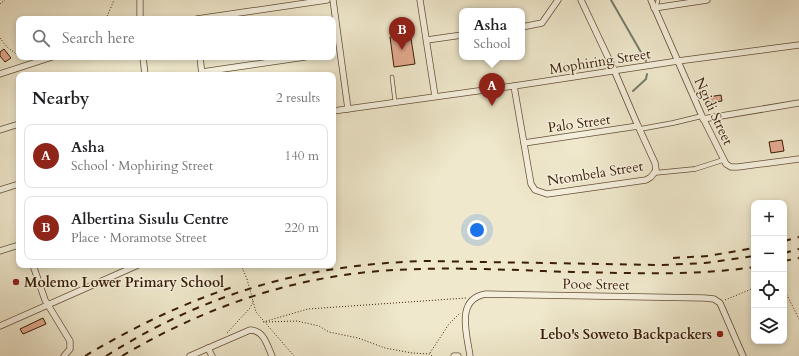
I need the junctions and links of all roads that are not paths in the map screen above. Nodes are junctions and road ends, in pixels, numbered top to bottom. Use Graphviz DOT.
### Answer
graph roads {
  1 [pos="140,0"];
  2 [pos="325,0"];
  3 [pos="333,0"];
  4 [pos="420,0"];
  5 [pos="558,0"];
  6 [pos="581,0"];
  7 [pos="651,0"];
  8 [pos="658,0"];
  9 [pos="707,0"];
  10 [pos="655,8"];
  11 [pos="140,16"];
  12 [pos="217,16"];
  13 [pos="335,16"];
  14 [pos="336,22"];
  15 [pos="525,26"];
  16 [pos="459,35"];
  17 [pos="427,40"];
  18 [pos="799,45"];
  19 [pos="340,52"];
  20 [pos="336,53"];
  21 [pos="43,60"];
  22 [pos="143,60"];
  23 [pos="200,60"];
  24 [pos="287,60"];
  25 [pos="678,61"];
  26 [pos="614,70"];
  27 [pos="145,72"];
  28 [pos="202,72"];
  29 [pos="214,72"];
  30 [pos="0,74"];
  31 [pos="392,77"];
  32 [pos="514,86"];
  33 [pos="435,96"];
  34 [pos="395,102"];
  35 [pos="799,103"];
  36 [pos="348,109"];
  37 [pos="336,111"];
  38 [pos="702,117"];
  39 [pos="16,125"];
  40 [pos="639,128"];
  41 [pos="0,130"];
  42 [pos="524,143"];
  43 [pos="799,159"];
  44 [pos="723,160"];
  45 [pos="655,171"];
  46 [pos="16,185"];
  47 [pos="0,190"];
  48 [pos="16,246"];
  49 [pos="0,251"];
  50 [pos="35,268"];
  51 [pos="131,268"];
  52 [pos="49,305"];
  53 [pos="0,326"];
  54 [pos="208,348"];
  55 [pos="64,356"];
  56 [pos="190,356"];
  57 [pos="212,356"];
  58 [pos="272,356"];
  59 [pos="454,356"];
  60 [pos="458,356"];
  61 [pos="470,356"];
  62 [pos="743,356"];
  1 -- 11 [label="street"];
  2 -- 12 [label="street"];
  3 -- 13 [label="street"];
  4 -- 17 [label="street"];
  5 -- 15 [label="street"];
  6 -- 26 [label="street"];
  7 -- 10 [label="street, Ngidi Street"];
  8 -- 10 [label="lane"];
  9 -- 10 [label="street"];
  10 -- 25 [label="street, Ngidi Street"];
  14 -- 19 [label="street"];
  16 -- 17 [label="street"];
  17 -- 33 [label="street"];
  18 -- 25 [label="street, Mophiring Street"];
  19 -- 20 [label="street"];
  19 -- 36 [label="street"];
  21 -- 30 [label="street"];
  22 -- 27 [label="street"];
  23 -- 28 [label="street"];
  24 -- 29 [label="street"];
  25 -- 26 [label="street, Mophiring Street"];
  25 -- 38 [label="street, Ngidi Street"];
  26 -- 32 [label="street, Mophiring Street"];
  26 -- 40 [label="street"];
  31 -- 34 [label="lane"];
  32 -- 33 [label="street, Mophiring Street"];
  32 -- 42 [label="street"];
  33 -- 34 [label="street, Mophiring Street"];
  34 -- 36 [label="street, Mophiring Street"];
  35 -- 38 [label="street"];
  36 -- 37 [label="street, Mophiring Street"];
  38 -- 40 [label="street"];
  38 -- 44 [label="street, Ngidi Street"];
  39 -- 41 [label="street"];
  40 -- 42 [label="street, Palo Street"];
  40 -- 45 [label="street"];
  42 -- 45 [label="street, Ntombela Street"];
  43 -- 44 [label="street, Ngidi Street"];
  44 -- 45 [label="street"];
  46 -- 47 [label="street"];
  48 -- 49 [label="street"];
  50 -- 52 [label="street"];
  51 -- 52 [label="street"];
  52 -- 53 [label="street"];
  52 -- 55 [label="street"];
  54 -- 56 [label="street"];
  54 -- 57 [label="street"];
  54 -- 58 [label="street"];
  59 -- 60 [label="street"];
  61 -- 62 [label="street, Pooe Street"];
}
